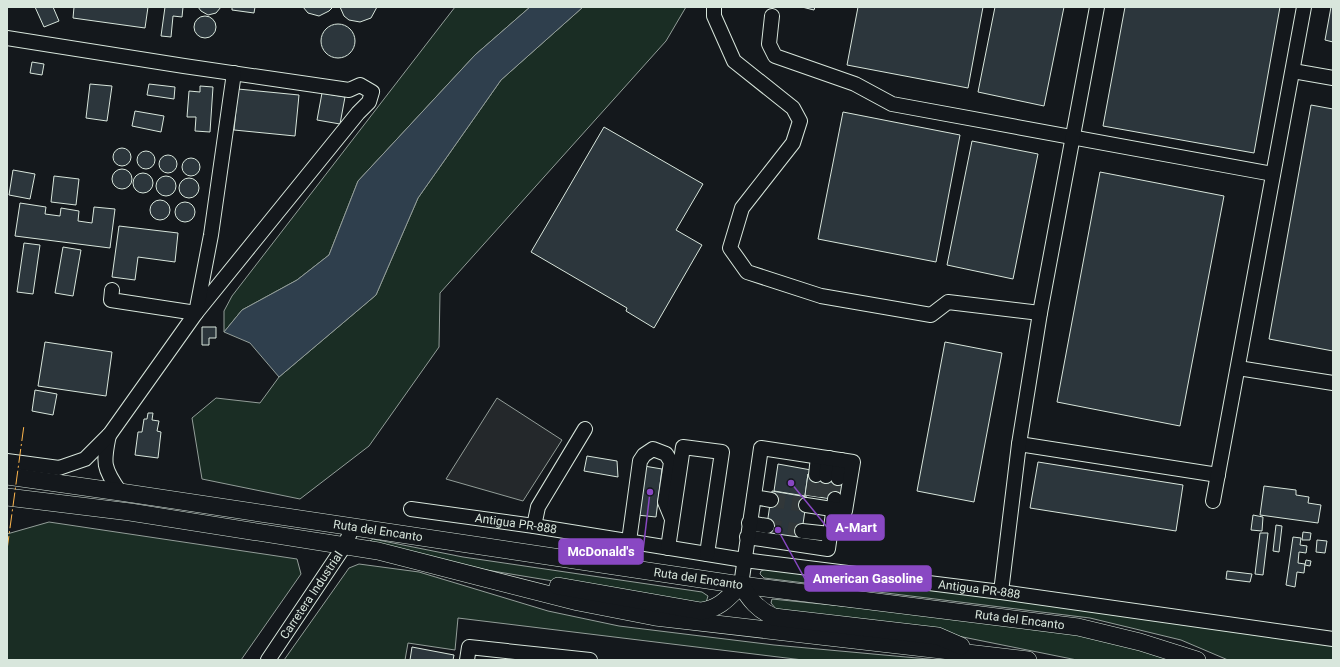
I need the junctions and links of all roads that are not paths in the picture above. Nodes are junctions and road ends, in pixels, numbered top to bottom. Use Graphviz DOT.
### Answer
graph roads {
  1 [pos="714,7"];
  2 [pos="1097,7"];
  3 [pos="1304,7"];
  4 [pos="772,16"];
  5 [pos="7,38"];
  6 [pos="1293,71"];
  7 [pos="234,73"];
  8 [pos="1333,78"];
  9 [pos="1072,138"];
  10 [pos="1273,174"];
  11 [pos="112,290"];
  12 [pos="196,313"];
  13 [pos="1040,313"];
  14 [pos="1238,368"];
  15 [pos="1333,383"];
  16 [pos="585,429"];
  17 [pos="110,434"];
  18 [pos="1019,444"];
  19 [pos="829,458"];
  20 [pos="7,461"];
  21 [pos="1218,475"];
  22 [pos="7,476"];
  23 [pos="120,492"];
  24 [pos="7,497"];
  25 [pos="754,498"];
  26 [pos="771,500"];
  27 [pos="1213,501"];
  28 [pos="411,509"];
  29 [pos="672,519"];
  30 [pos="534,526"];
  31 [pos="767,526"];
  32 [pos="352,528"];
  33 [pos="748,530"];
  34 [pos="802,531"];
  35 [pos="830,534"];
  36 [pos="629,542"];
  37 [pos="345,545"];
  38 [pos="668,548"];
  39 [pos="828,549"];
  40 [pos="707,554"];
  41 [pos="744,560"];
  42 [pos="825,570"];
  43 [pos="502,583"];
  44 [pos="741,585"];
  45 [pos="1001,592"];
  46 [pos="1333,639"];
  47 [pos="979,654"];
  48 [pos="268,660"];
  49 [pos="467,660"];
  50 [pos="590,660"];
  51 [pos="1028,660"];
  52 [pos="1197,660"];
  1 -- 13 [label="street"];
  2 -- 9 [label="street"];
  3 -- 6 [label="street"];
  4 -- 9 [label="street"];
  5 -- 7 [label="street"];
  6 -- 8 [label="street"];
  6 -- 10 [label="street"];
  7 -- 12 [label="street"];
  7 -- 12 [label="street"];
  9 -- 10 [label="street"];
  9 -- 13 [label="street"];
  10 -- 14 [label="street"];
  11 -- 12 [label="street"];
  12 -- 17 [label="street"];
  13 -- 18 [label="street"];
  14 -- 15 [label="street"];
  14 -- 21 [label="street"];
  16 -- 30 [label="street"];
  17 -- 20 [label="street"];
  17 -- 23 [label="street"];
  18 -- 21 [label="street"];
  18 -- 45 [label="street"];
  19 -- 19 [label="street"];
  19 -- 25 [label="street"];
  19 -- 35 [label="street"];
  21 -- 27 [label="street"];
  22 -- 23 [label="main road, Ruta del Encanto"];
  23 -- 32 [label="main road, Ruta del Encanto"];
  24 -- 37 [label="main road, Ruta del Encanto"];
  25 -- 26 [label="street"];
  25 -- 33 [label="street"];
  28 -- 30 [label="street, Antigua PR-888"];
  29 -- 36 [label="street"];
  29 -- 38 [label="street"];
  29 -- 40 [label="street"];
  30 -- 36 [label="street, Antigua PR-888"];
  31 -- 33 [label="street"];
  32 -- 37 [label="street, Carretera Industrial"];
  32 -- 44 [label="main road, Ruta del Encanto"];
  33 -- 39 [label="street"];
  33 -- 41 [label="street"];
  34 -- 35 [label="street"];
  35 -- 39 [label="street"];
  36 -- 38 [label="street, Antigua PR-888"];
  37 -- 43 [label="main road, Ruta del Encanto"];
  37 -- 48 [label="street, Carretera Industrial"];
  38 -- 40 [label="street, Antigua PR-888"];
  39 -- 42 [label="street"];
  40 -- 41 [label="street, Antigua PR-888"];
  41 -- 42 [label="street, Antigua PR-888"];
  41 -- 44 [label="street"];
  42 -- 45 [label="street, Antigua PR-888"];
  43 -- 44 [label="main road"];
  43 -- 47 [label="main road, Ruta del Encanto"];
  44 -- 47 [label="main road"];
  44 -- 52 [label="main road, Ruta del Encanto"];
  45 -- 46 [label="street, Antigua PR-888"];
  47 -- 51 [label="main road, Ruta del Encanto"];
  49 -- 50 [label="street"];
}
